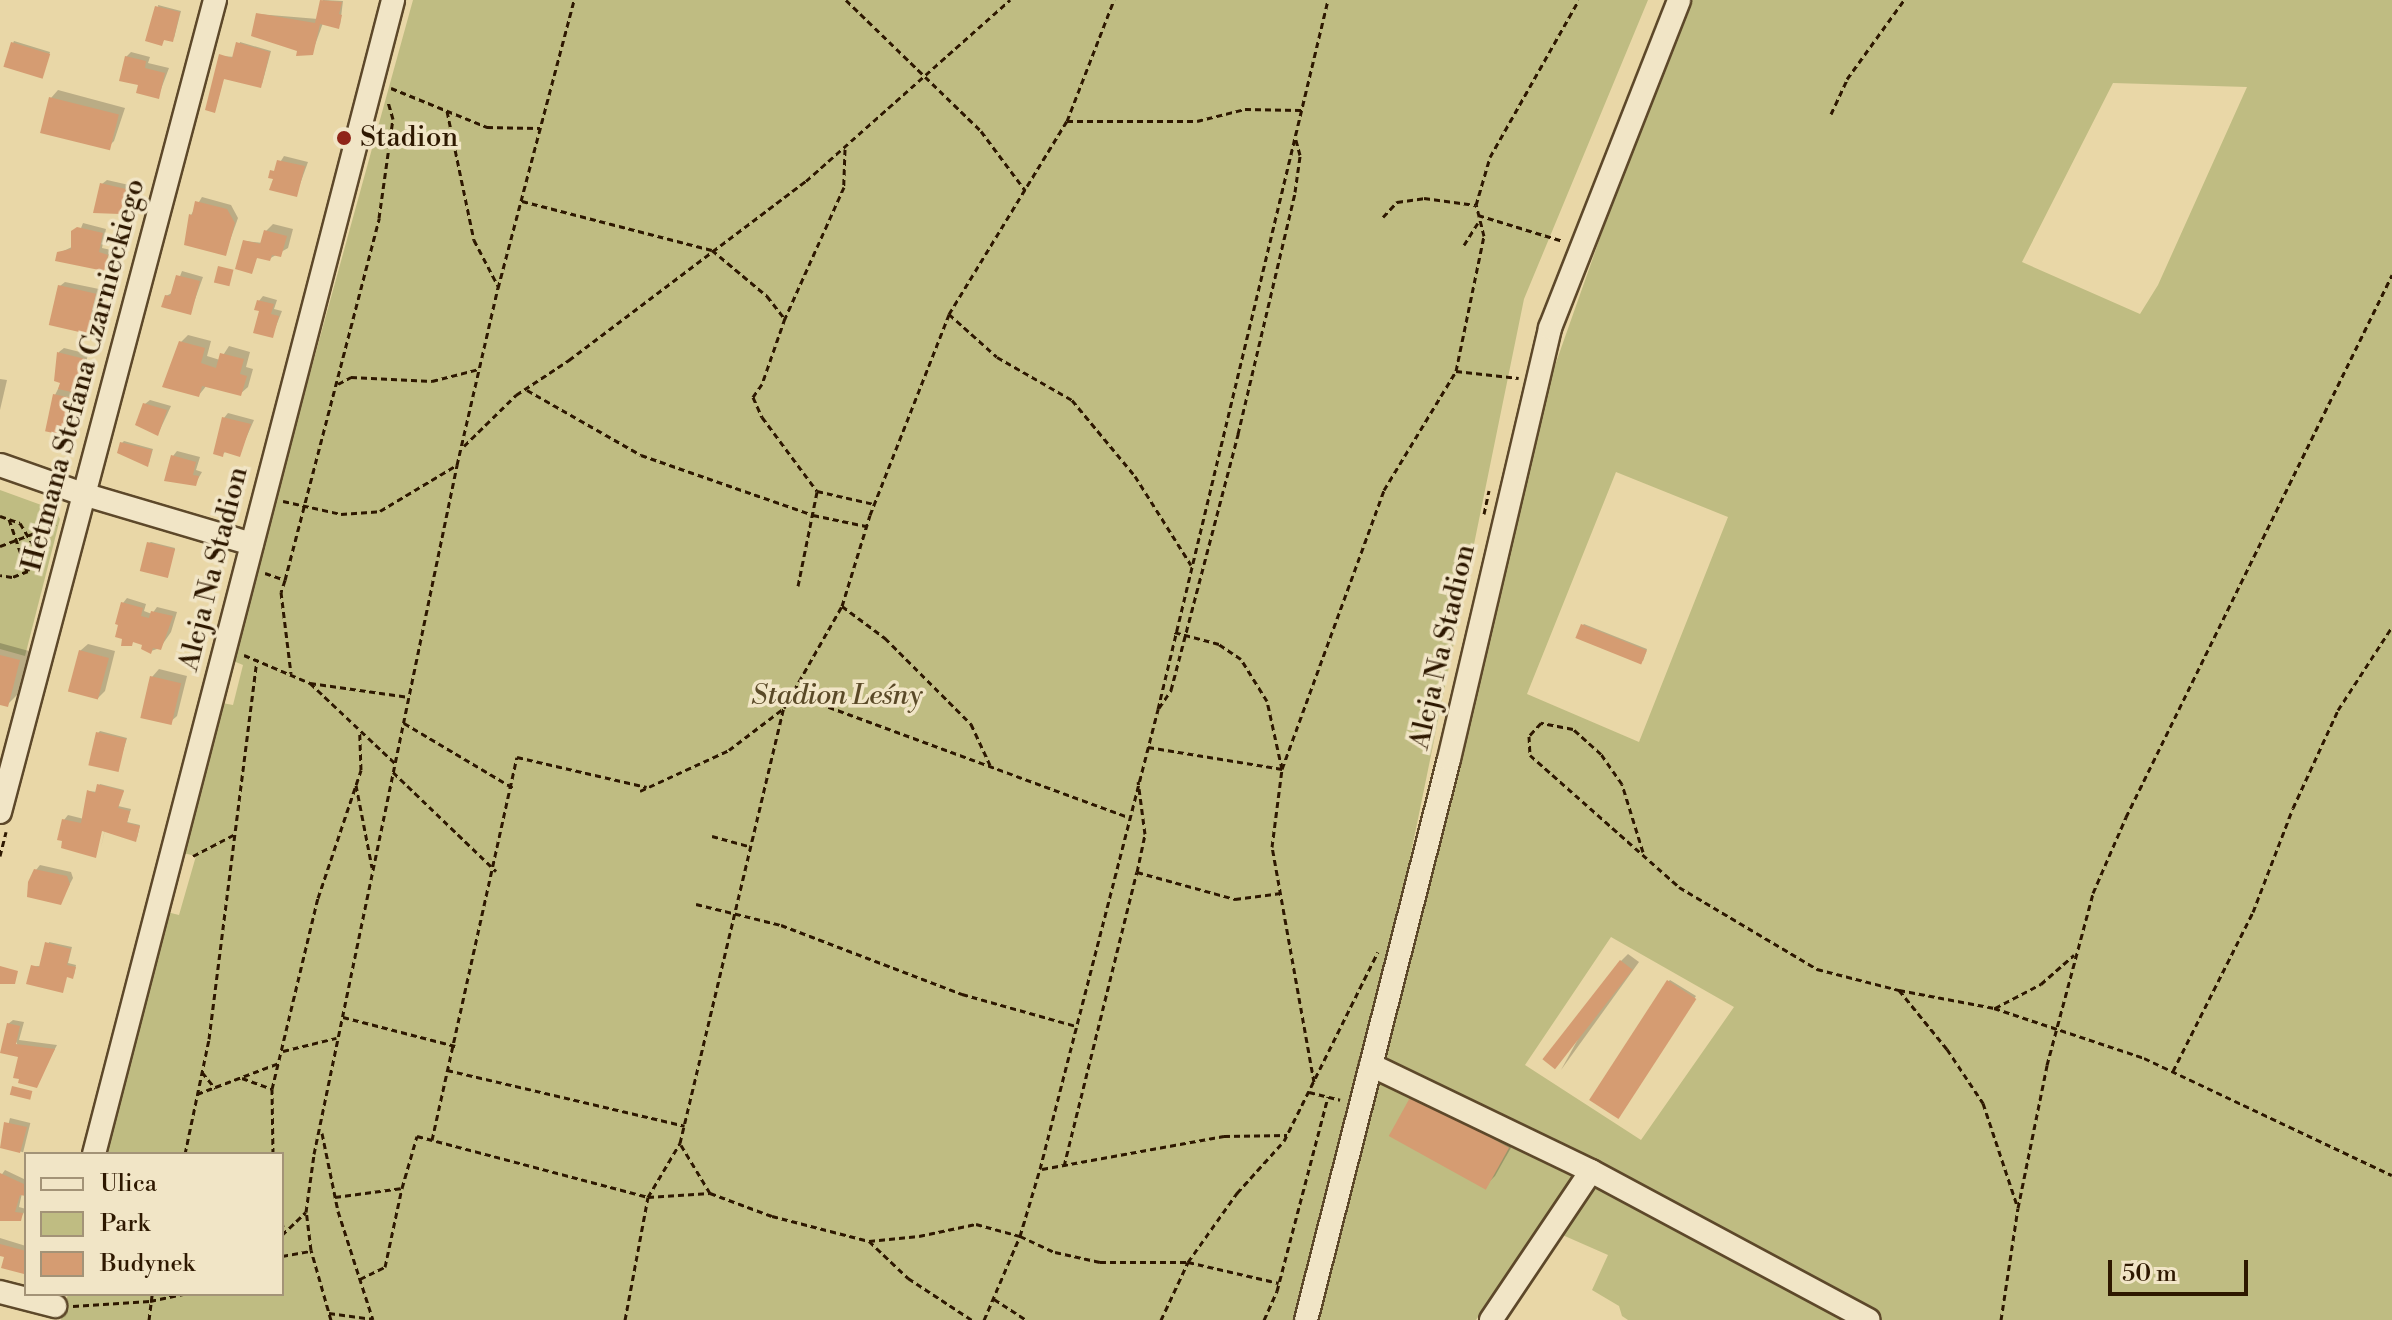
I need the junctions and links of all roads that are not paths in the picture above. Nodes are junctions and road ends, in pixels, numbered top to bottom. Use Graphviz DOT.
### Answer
graph roads {
  1 [pos="215,0"];
  2 [pos="393,0"];
  3 [pos="1679,0"];
  4 [pos="0,465"];
  5 [pos="83,494"];
  6 [pos="252,544"];
  7 [pos="4,819"];
  8 [pos="1371,1065"];
  9 [pos="95,1152"];
  10 [pos="1591,1171"];
  11 [pos="0,1292"];
  12 [pos="55,1307"];
  13 [pos="1306,1320"];
  14 [pos="1491,1320"];
  15 [pos="1869,1320"];
  1 -- 5 [label="street, Hetmana Stefana Czarnieckiego"];
  2 -- 6 [label="street, Aleja Na Stadion"];
  3 -- 8 [label="street, Aleja Na Stadion"];
  4 -- 5 [label="street"];
  5 -- 6 [label="street"];
  5 -- 7 [label="street, Hetmana Stefana Czarnieckiego"];
  6 -- 9 [label="street, Aleja Na Stadion"];
  8 -- 10 [label="street"];
  8 -- 13 [label="street, Aleja Na Stadion"];
  10 -- 14 [label="street"];
  10 -- 15 [label="street"];
  11 -- 12 [label="street"];
}
